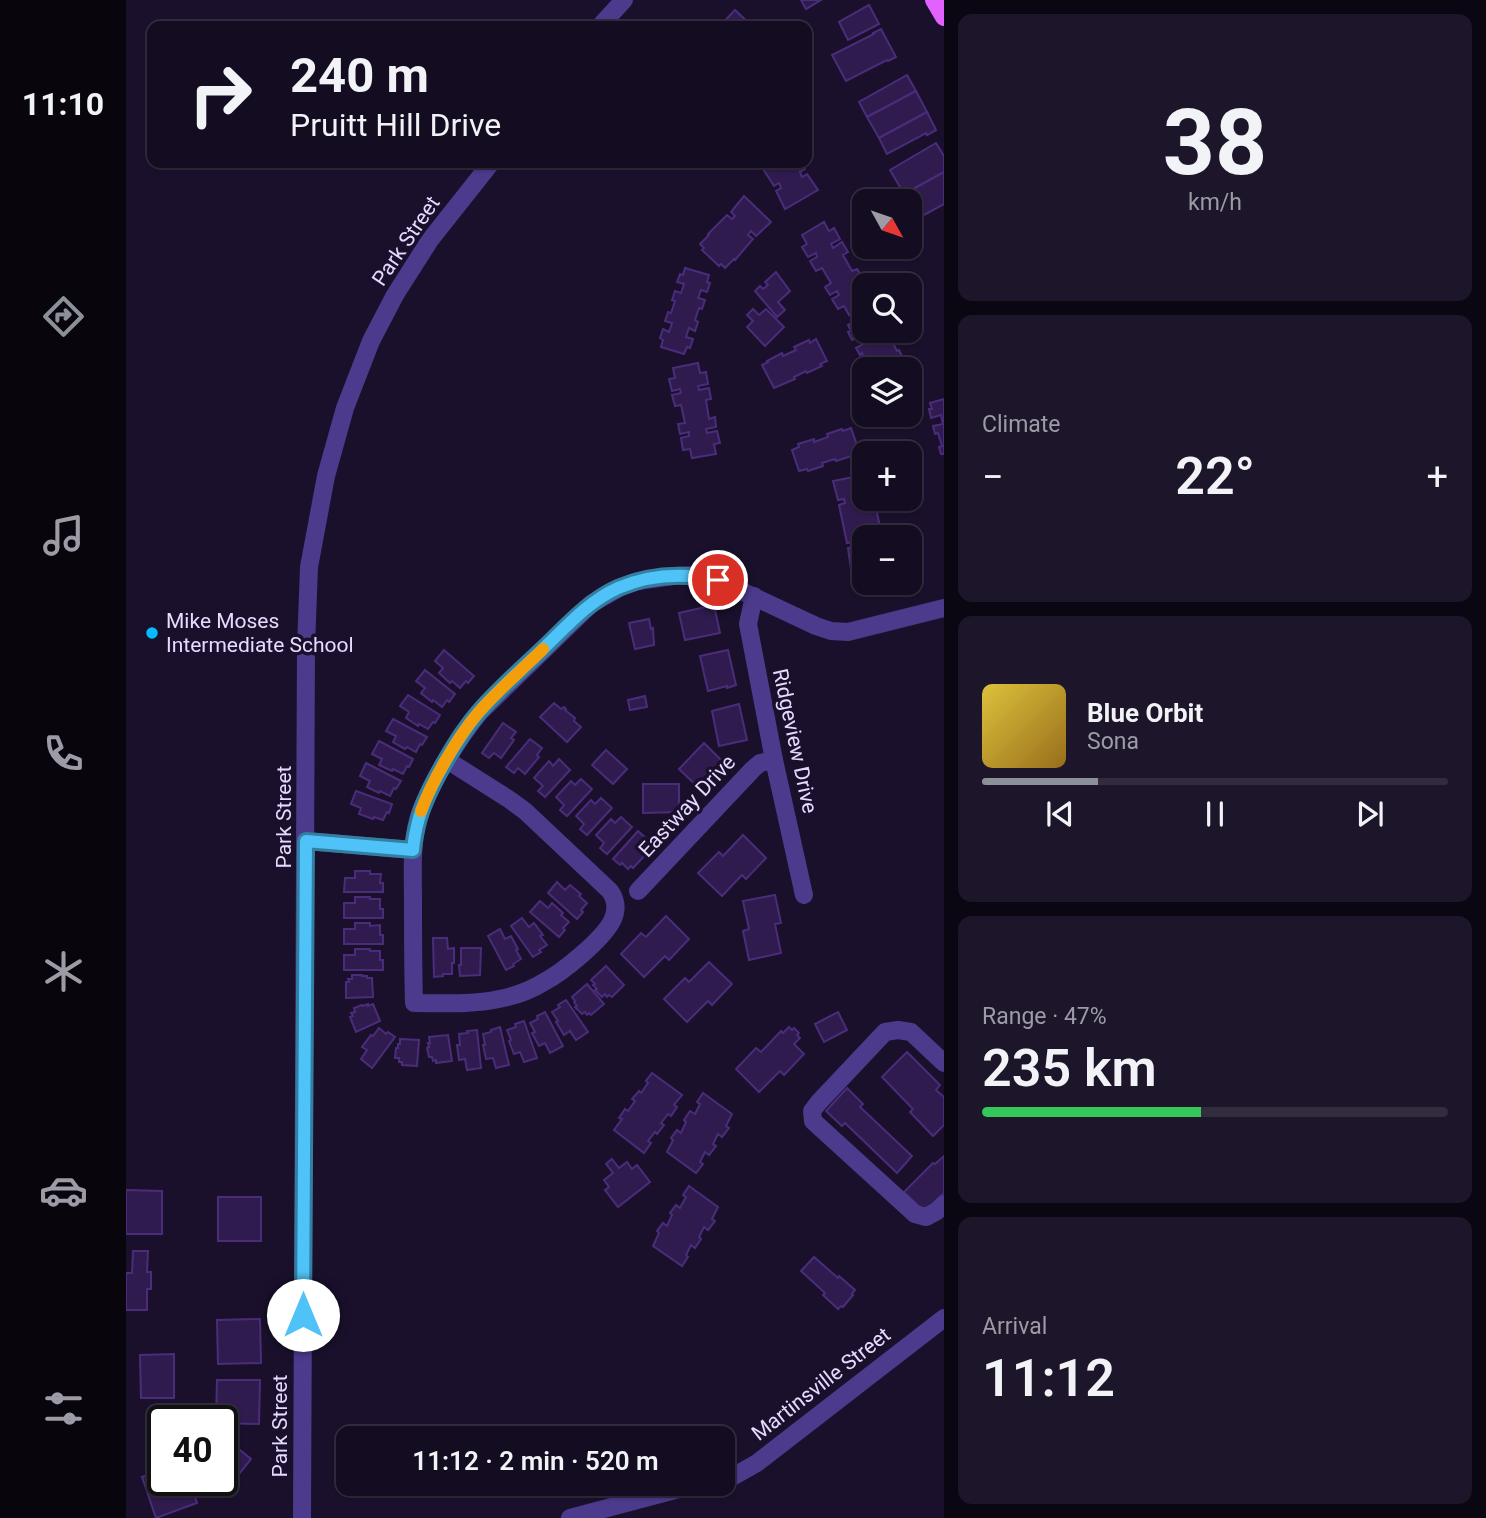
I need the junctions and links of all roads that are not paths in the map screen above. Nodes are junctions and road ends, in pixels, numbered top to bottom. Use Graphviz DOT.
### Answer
graph roads {
  1 [pos="624,0"];
  2 [pos="605,21"];
  3 [pos="487,168"];
  4 [pos="754,596"];
  5 [pos="943,608"];
  6 [pos="447,760"];
  7 [pos="774,760"];
  8 [pos="306,841"];
  9 [pos="413,850"];
  10 [pos="638,891"];
  11 [pos="804,895"];
  12 [pos="943,1063"];
  13 [pos="943,1204"];
  14 [pos="943,1318"];
  15 [pos="735,1475"];
  16 [pos="652,1496"];
  17 [pos="302,1518"];
  18 [pos="570,1518"];
  1 -- 2 [label="street"];
  3 -- 8 [label="street, Park Street"];
  4 -- 5 [label="street"];
  4 -- 6 [label="street"];
  4 -- 7 [label="street, Ridgeview Drive"];
  6 -- 9 [label="street"];
  6 -- 9 [label="street"];
  7 -- 10 [label="street, Eastway Drive"];
  7 -- 11 [label="street, Ridgeview Drive"];
  8 -- 9 [label="street"];
  8 -- 17 [label="street, Park Street"];
  12 -- 13 [label="street"];
  14 -- 15 [label="street, Martinsville Street"];
  16 -- 18 [label="street"];
}
